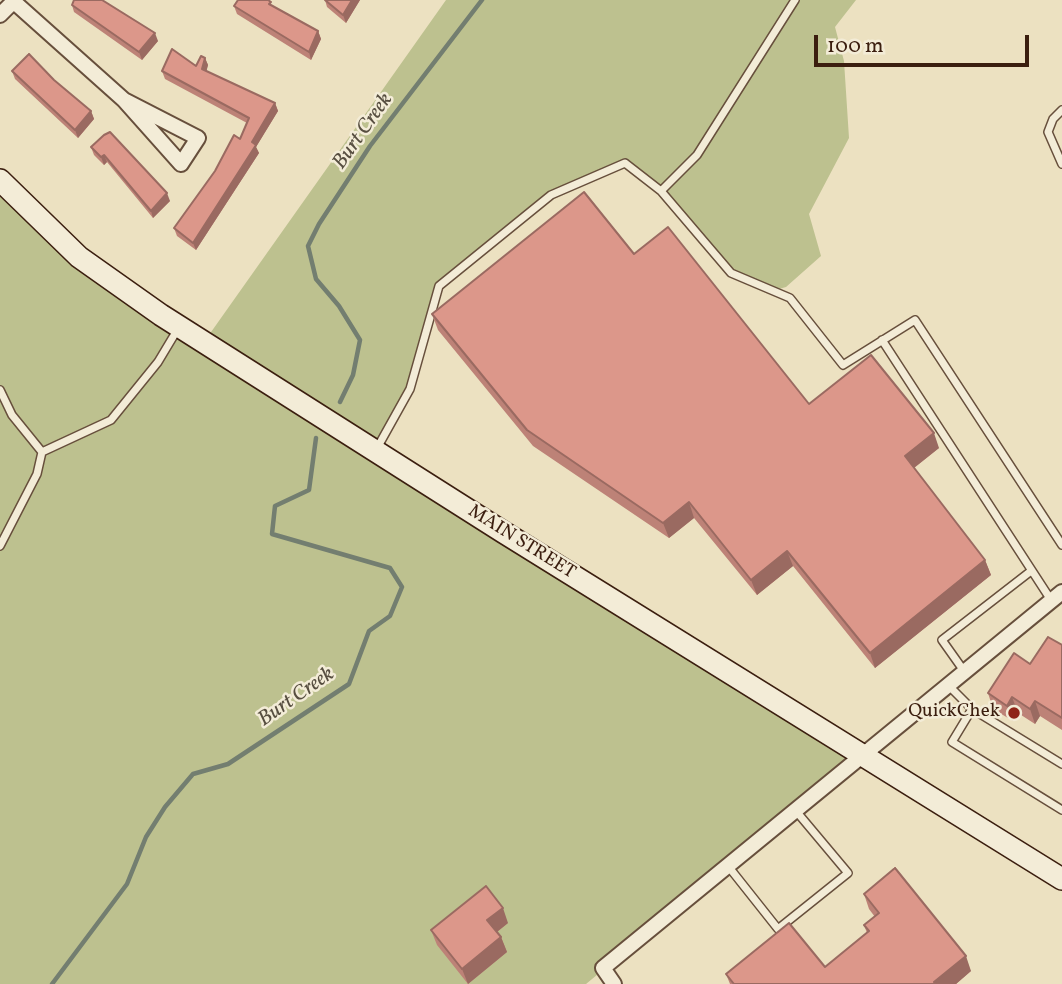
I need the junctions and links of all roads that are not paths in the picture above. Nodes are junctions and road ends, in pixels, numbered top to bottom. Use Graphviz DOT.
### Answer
graph roads {
  1 [pos="14,0"];
  2 [pos="795,0"];
  3 [pos="0,15"];
  4 [pos="124,100"];
  5 [pos="1062,110"];
  6 [pos="1062,164"];
  7 [pos="0,180"];
  8 [pos="661,191"];
  9 [pos="179,327"];
  10 [pos="882,340"];
  11 [pos="0,390"];
  12 [pos="375,451"];
  13 [pos="42,452"];
  14 [pos="1062,545"];
  15 [pos="0,546"];
  16 [pos="1031,571"];
  17 [pos="1058,597"];
  18 [pos="964,671"];
  19 [pos="947,684"];
  20 [pos="972,709"];
  21 [pos="863,755"];
  22 [pos="1062,764"];
  23 [pos="1062,810"];
  24 [pos="796,811"];
  25 [pos="728,866"];
  26 [pos="1062,879"];
  27 [pos="614,984"];
  1 -- 3 [label="street"];
  1 -- 4 [label="street"];
  2 -- 8 [label="lane"];
  4 -- 4 [label="street"];
  5 -- 6 [label="lane"];
  7 -- 9 [label="main road, MAIN STREET"];
  8 -- 10 [label="lane"];
  8 -- 12 [label="lane"];
  9 -- 12 [label="main road, MAIN STREET"];
  9 -- 13 [label="lane"];
  10 -- 14 [label="lane"];
  10 -- 16 [label="lane"];
  11 -- 13 [label="lane"];
  12 -- 21 [label="main road, MAIN STREET"];
  13 -- 15 [label="lane"];
  16 -- 17 [label="lane"];
  16 -- 18 [label="lane"];
  17 -- 18 [label="street"];
  18 -- 19 [label="street"];
  19 -- 20 [label="lane"];
  19 -- 21 [label="street"];
  20 -- 22 [label="lane"];
  20 -- 23 [label="lane"];
  21 -- 24 [label="street"];
  21 -- 26 [label="main road, MAIN STREET"];
  24 -- 25 [label="street"];
  24 -- 25 [label="lane"];
  25 -- 27 [label="street"];
}
